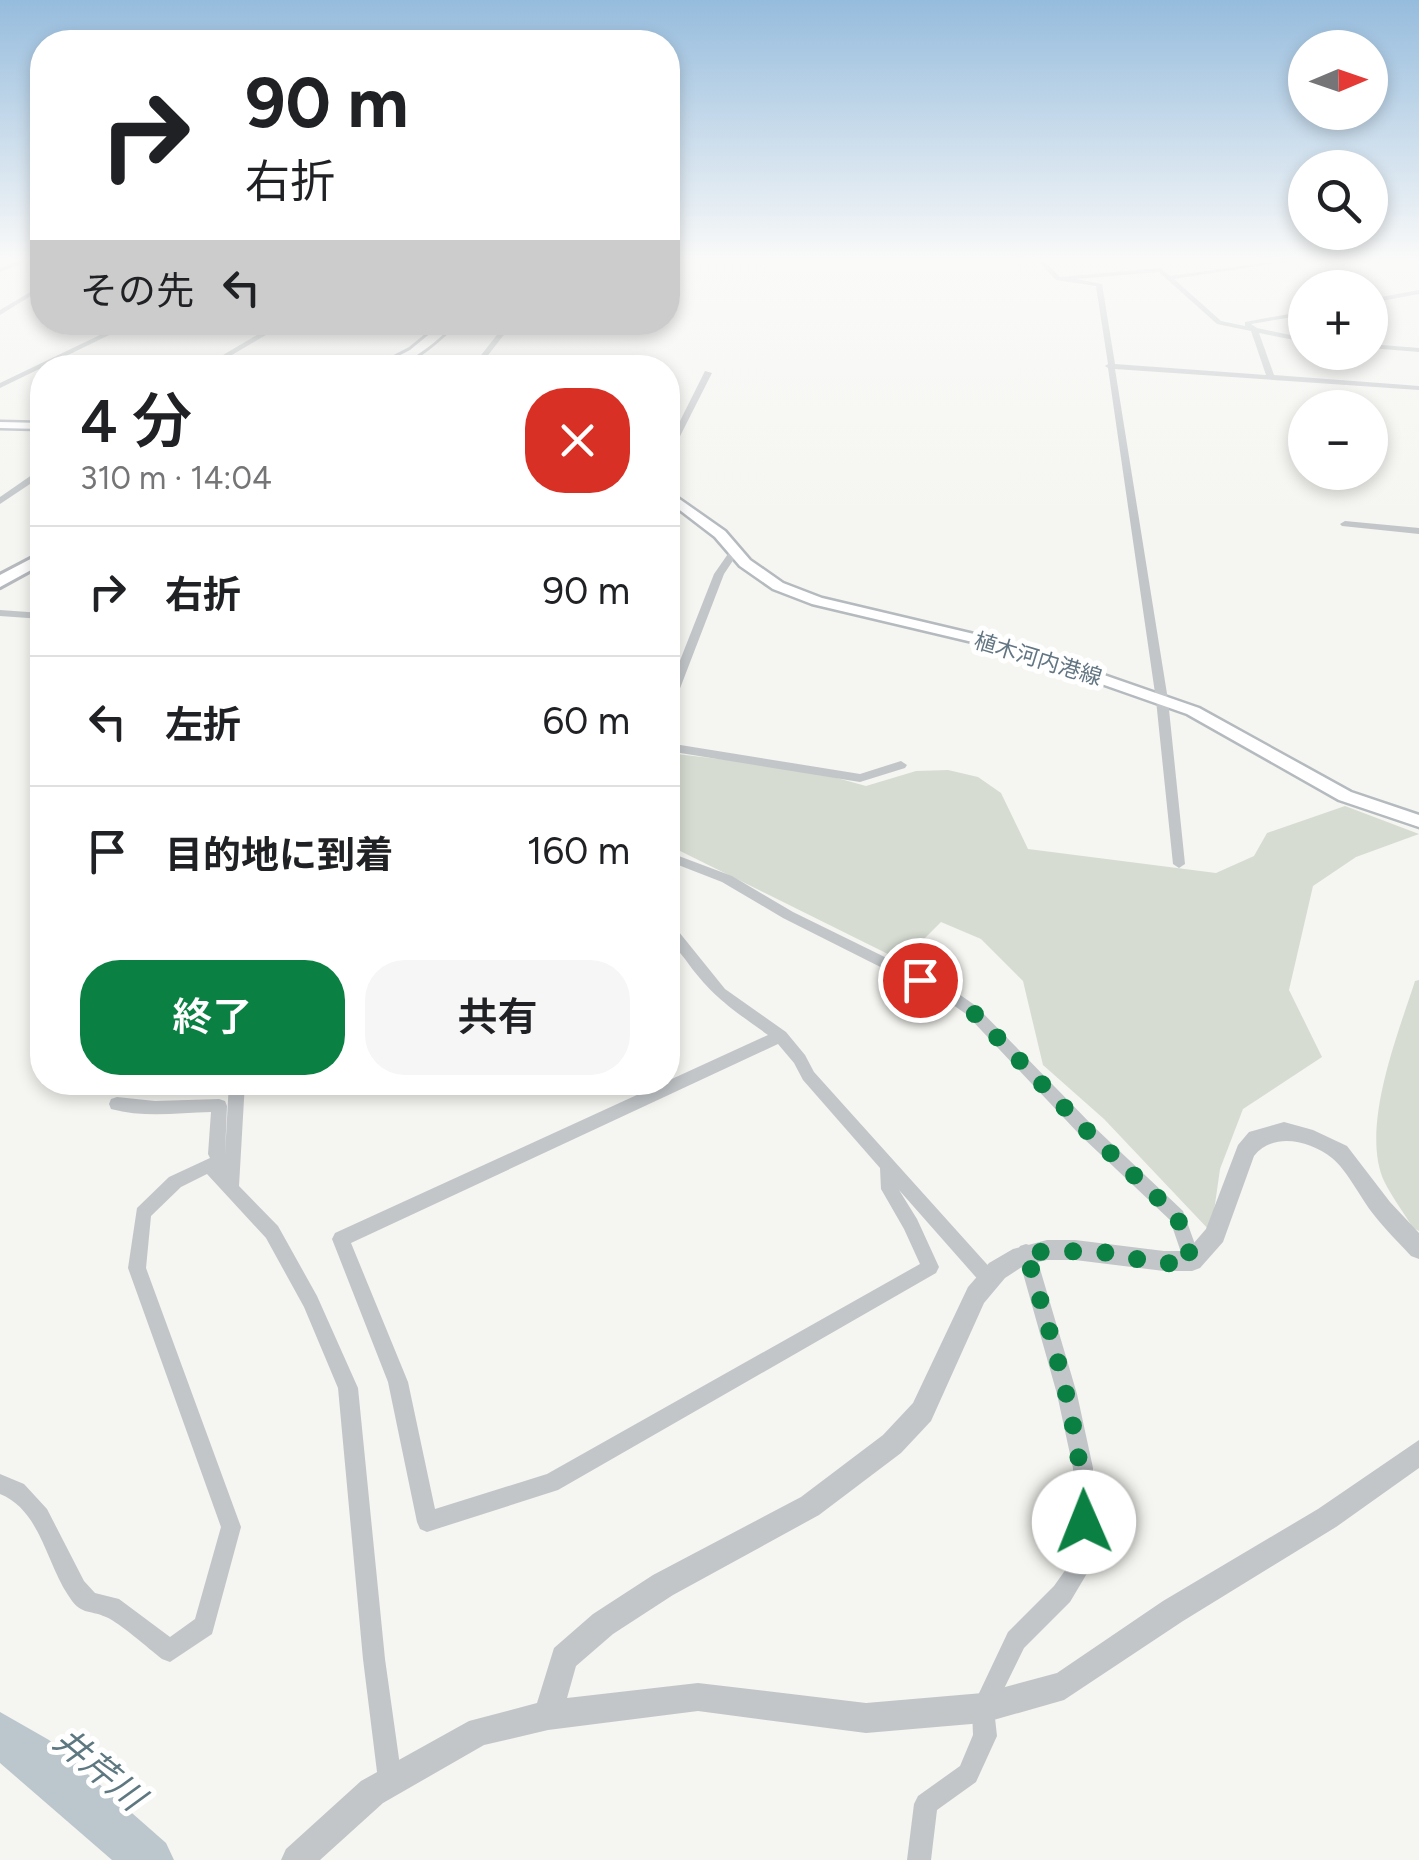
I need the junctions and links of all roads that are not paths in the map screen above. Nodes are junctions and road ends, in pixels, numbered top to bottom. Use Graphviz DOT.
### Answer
graph roads {
  1 [pos="1107,346"];
  2 [pos="1258,346"];
  3 [pos="1388,347"];
  4 [pos="1419,350"];
  5 [pos="1109,366"];
  6 [pos="30,372"];
  7 [pos="708,373"];
  8 [pos="1271,378"];
  9 [pos="0,386"];
  10 [pos="1419,388"];
  11 [pos="0,425"];
  12 [pos="30,426"];
  13 [pos="680,428"];
  14 [pos="30,480"];
  15 [pos="0,500"];
  16 [pos="680,504"];
  17 [pos="1344,524"];
  18 [pos="1419,532"];
  19 [pos="733,553"];
  20 [pos="30,565"];
  21 [pos="0,582"];
  22 [pos="0,613"];
  23 [pos="30,615"];
  24 [pos="680,673"];
  25 [pos="1162,700"];
  26 [pos="680,749"];
  27 [pos="901,765"];
  28 [pos="1419,821"];
  29 [pos="680,861"];
  30 [pos="1179,864"];
  31 [pos="680,941"];
  32 [pos="781,1036"];
  33 [pos="680,1083"];
  34 [pos="236,1095"];
  35 [pos="653,1095"];
  36 [pos="117,1104"];
  37 [pos="888,1164"];
  38 [pos="231,1188"];
  39 [pos="1419,1249"];
  40 [pos="1026,1252"];
  41 [pos="1192,1261"];
  42 [pos="988,1277"];
  43 [pos="1419,1453"];
  44 [pos="0,1484"];
  45 [pos="983,1708"];
  46 [pos="548,1716"];
  47 [pos="390,1782"];
  48 [pos="296,1860"];
  49 [pos="920,1860"];
  1 -- 5 [label="street"];
  2 -- 8 [label="street"];
  3 -- 4 [label="street"];
  5 -- 8 [label="street"];
  5 -- 25 [label="street"];
  6 -- 9 [label="street"];
  7 -- 13 [label="street"];
  8 -- 10 [label="street"];
  11 -- 12 [label="main road"];
  14 -- 15 [label="street"];
  16 -- 19 [label="main road, 植木河内港線"];
  17 -- 18 [label="street"];
  19 -- 24 [label="street"];
  19 -- 25 [label="main road, 植木河内港線"];
  20 -- 21 [label="main road"];
  22 -- 23 [label="street"];
  25 -- 28 [label="main road, 植木河内港線"];
  25 -- 30 [label="street"];
  26 -- 27 [label="street"];
  29 -- 41 [label="street"];
  31 -- 32 [label="street"];
  32 -- 33 [label="street"];
  32 -- 37 [label="street"];
  34 -- 38 [label="street"];
  35 -- 37 [label="street"];
  36 -- 38 [label="street"];
  37 -- 42 [label="street"];
  38 -- 44 [label="street"];
  38 -- 47 [label="street"];
  39 -- 41 [label="street"];
  40 -- 41 [label="street"];
  40 -- 42 [label="street"];
  40 -- 45 [label="street"];
  42 -- 46 [label="street"];
  43 -- 45 [label="street"];
  45 -- 46 [label="street"];
  45 -- 49 [label="street"];
  46 -- 47 [label="street"];
  47 -- 48 [label="street"];
}
